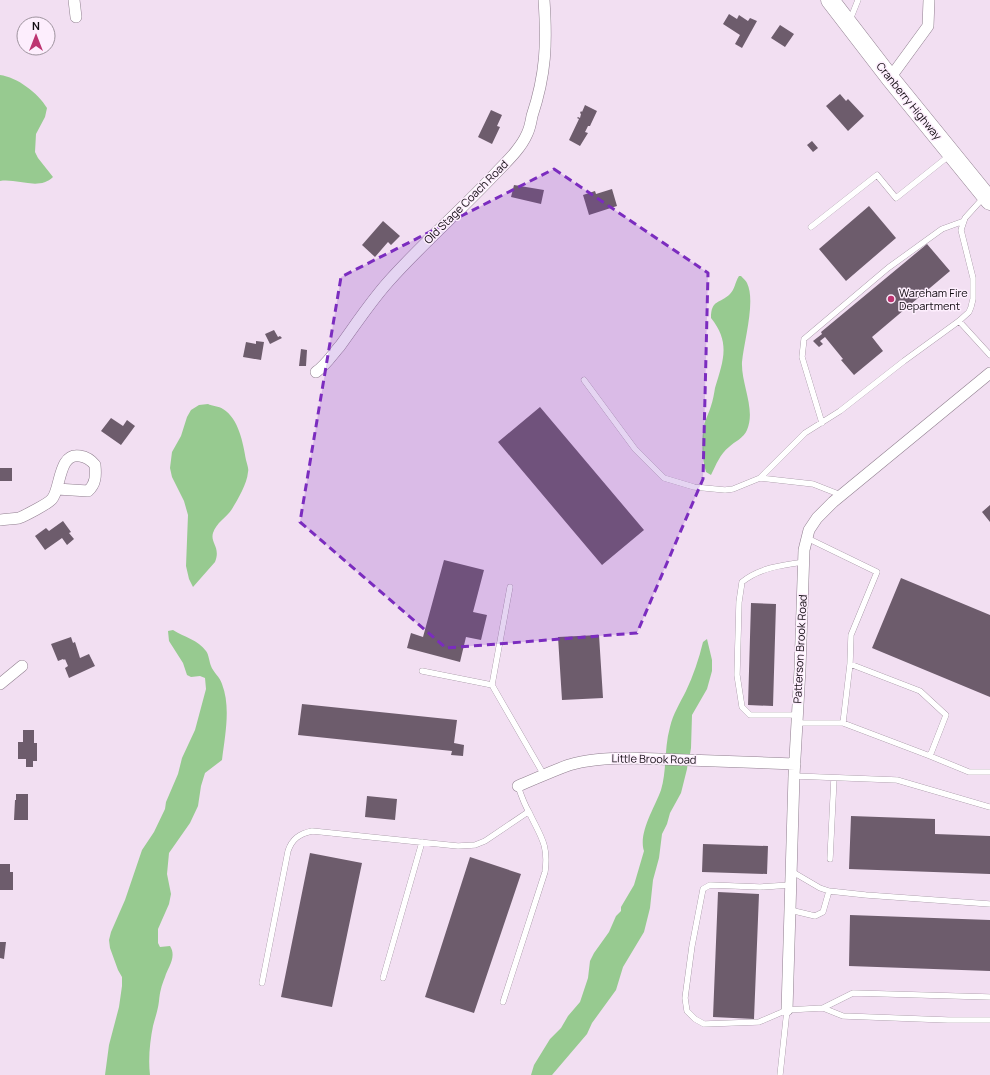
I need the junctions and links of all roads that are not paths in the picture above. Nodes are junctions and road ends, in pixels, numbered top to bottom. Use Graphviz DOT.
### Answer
graph roads {
  1 [pos="74,0"];
  2 [pos="544,0"];
  3 [pos="830,0"];
  4 [pos="858,0"];
  5 [pos="929,0"];
  6 [pos="76,17"];
  7 [pos="848,24"];
  8 [pos="890,78"];
  9 [pos="952,154"];
  10 [pos="988,198"];
  11 [pos="964,221"];
  12 [pos="811,227"];
  13 [pos="959,321"];
  14 [pos="990,356"];
  15 [pos="316,372"];
  16 [pos="990,373"];
  17 [pos="584,380"];
  18 [pos="822,423"];
  19 [pos="760,478"];
  20 [pos="57,489"];
  21 [pos="841,495"];
  22 [pos="0,520"];
  23 [pos="807,538"];
  24 [pos="804,562"];
  25 [pos="510,587"];
  26 [pos="850,664"];
  27 [pos="22,666"];
  28 [pos="422,671"];
  29 [pos="0,684"];
  30 [pos="492,685"];
  31 [pos="796,719"];
  32 [pos="844,723"];
  33 [pos="930,756"];
  34 [pos="794,764"];
  35 [pos="990,772"];
  36 [pos="544,775"];
  37 [pos="794,776"];
  38 [pos="834,778"];
  39 [pos="518,786"];
  40 [pos="990,807"];
  41 [pos="528,812"];
  42 [pos="422,842"];
  43 [pos="830,859"];
  44 [pos="791,871"];
  45 [pos="791,885"];
  46 [pos="829,891"];
  47 [pos="990,904"];
  48 [pos="790,910"];
  49 [pos="383,978"];
  50 [pos="262,983"];
  51 [pos="990,996"];
  52 [pos="503,1002"];
  53 [pos="823,1008"];
  54 [pos="786,1010"];
  55 [pos="990,1020"];
  56 [pos="780,1075"];
  1 -- 6 [label="street"];
  2 -- 15 [label="street, Old Stage Coach Road"];
  3 -- 7 [label="main road, Cranberry Highway"];
  4 -- 7 [label="lane"];
  5 -- 8 [label="street"];
  7 -- 8 [label="main road, Cranberry Highway"];
  8 -- 9 [label="main road, Cranberry Highway"];
  9 -- 10 [label="main road, Cranberry Highway"];
  9 -- 12 [label="lane"];
  10 -- 11 [label="lane"];
  11 -- 13 [label="lane"];
  11 -- 18 [label="lane"];
  13 -- 14 [label="lane"];
  13 -- 18 [label="lane"];
  16 -- 21 [label="street, Patterson Brook Road"];
  17 -- 19 [label="lane"];
  18 -- 19 [label="lane"];
  19 -- 21 [label="lane"];
  20 -- 22 [label="street"];
  21 -- 23 [label="street, Patterson Brook Road"];
  23 -- 24 [label="street, Patterson Brook Road"];
  23 -- 26 [label="lane"];
  24 -- 31 [label="street, Patterson Brook Road"];
  24 -- 31 [label="lane"];
  25 -- 30 [label="lane"];
  26 -- 32 [label="lane"];
  26 -- 33 [label="lane"];
  27 -- 29 [label="street"];
  28 -- 30 [label="lane"];
  30 -- 36 [label="lane"];
  31 -- 32 [label="lane"];
  31 -- 34 [label="street, Patterson Brook Road"];
  32 -- 33 [label="lane"];
  33 -- 35 [label="lane"];
  34 -- 36 [label="street, Little Brook Road"];
  34 -- 37 [label="street, Patterson Brook Road"];
  36 -- 39 [label="street, Little Brook Road"];
  37 -- 38 [label="lane"];
  37 -- 44 [label="street, Patterson Brook Road"];
  38 -- 40 [label="lane"];
  38 -- 43 [label="lane"];
  39 -- 41 [label="lane"];
  41 -- 42 [label="lane"];
  41 -- 52 [label="lane"];
  42 -- 49 [label="lane"];
  42 -- 50 [label="lane"];
  44 -- 45 [label="street, Patterson Brook Road"];
  44 -- 46 [label="lane"];
  45 -- 48 [label="street, Patterson Brook Road"];
  45 -- 54 [label="lane"];
  46 -- 47 [label="lane"];
  46 -- 48 [label="lane"];
  48 -- 54 [label="street, Patterson Brook Road"];
  51 -- 53 [label="lane"];
  53 -- 54 [label="lane"];
  53 -- 55 [label="lane"];
  54 -- 56 [label="lane"];
}
